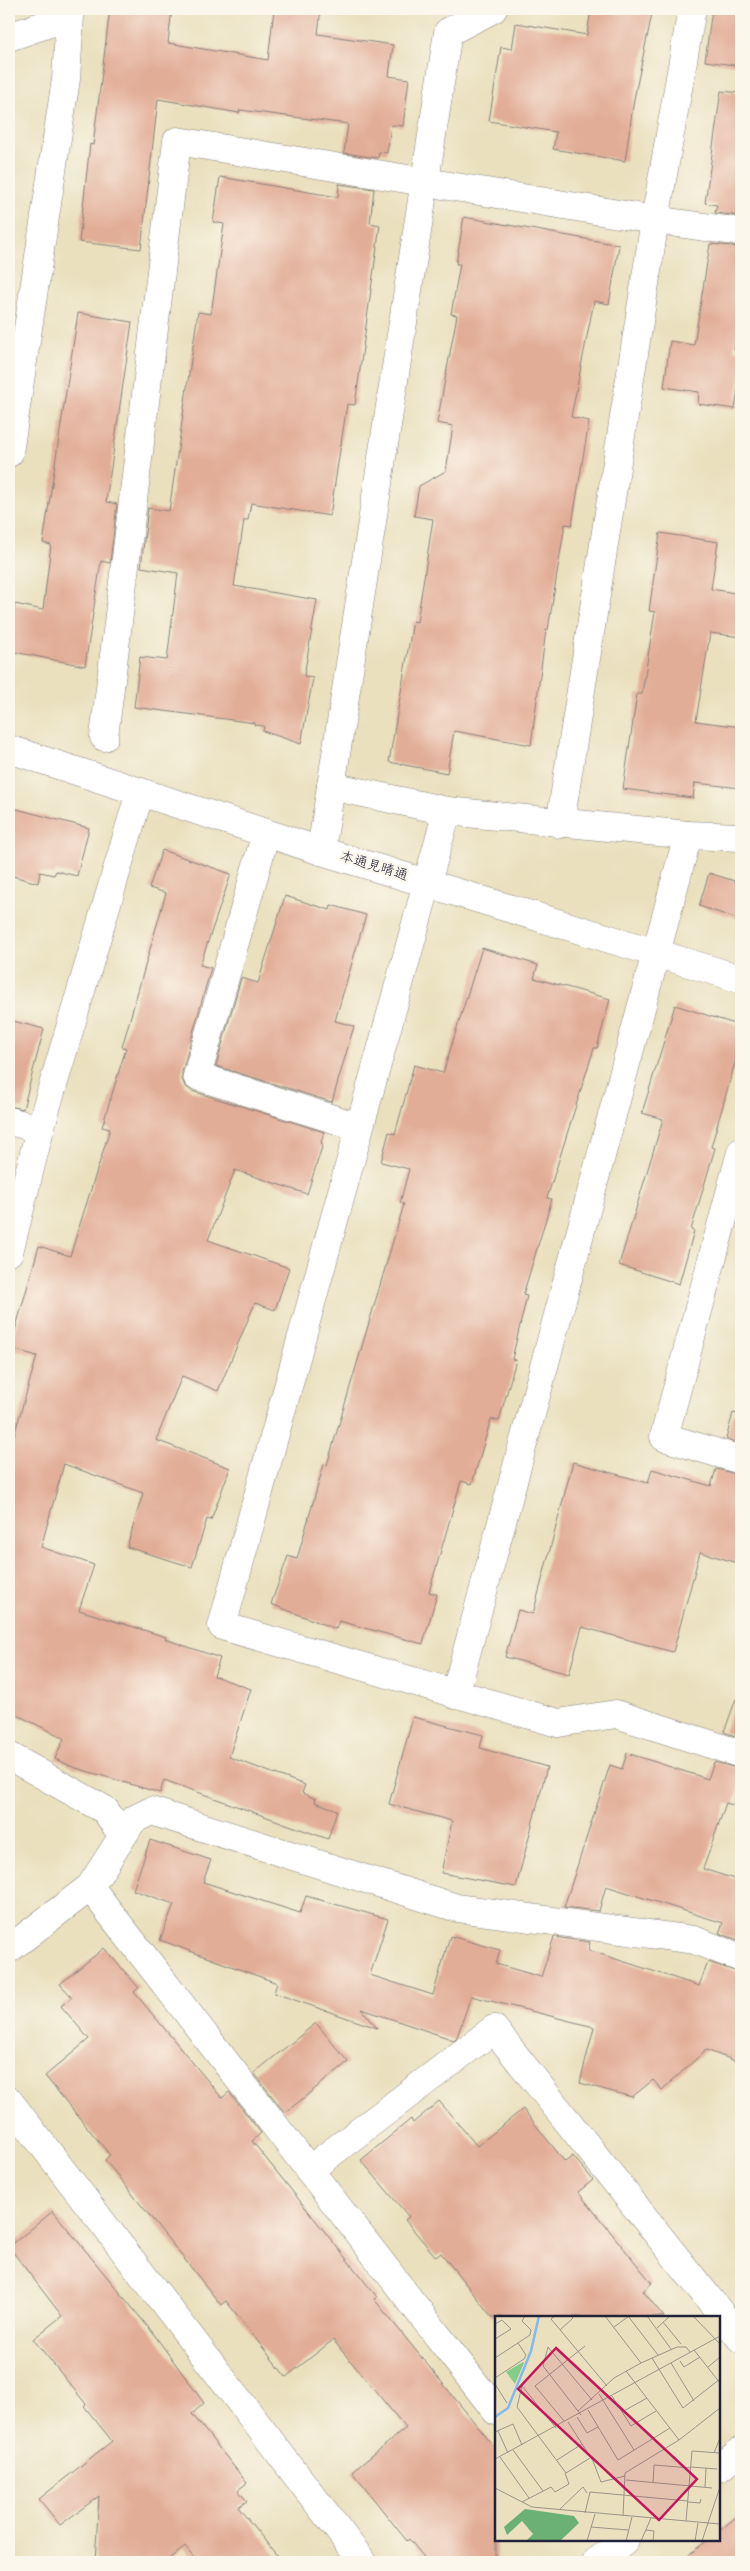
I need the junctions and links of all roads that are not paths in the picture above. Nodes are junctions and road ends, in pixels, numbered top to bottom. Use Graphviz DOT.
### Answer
graph roads {
  1 [pos="493,9"];
  2 [pos="692,9"];
  3 [pos="9,37"];
  4 [pos="425,182"];
  5 [pos="655,220"];
  6 [pos="741,232"];
  7 [pos="9,453"];
  8 [pos="104,737"];
  9 [pos="9,749"];
  10 [pos="331,786"];
  11 [pos="140,792"];
  12 [pos="447,810"];
  13 [pos="560,824"];
  14 [pos="266,832"];
  15 [pos="688,835"];
  16 [pos="741,837"];
  17 [pos="321,851"];
  18 [pos="427,882"];
  19 [pos="658,952"];
  20 [pos="741,978"];
  21 [pos="9,1121"];
  22 [pos="359,1127"];
  23 [pos="40,1130"];
  24 [pos="741,1152"];
  25 [pos="731,1232"];
  26 [pos="9,1252"];
  27 [pos="741,1460"];
  28 [pos="455,1695"];
  29 [pos="741,1754"];
  30 [pos="9,1756"];
  31 [pos="122,1835"];
  32 [pos="90,1887"];
  33 [pos="9,1949"];
  34 [pos="741,1958"];
  35 [pos="9,2101"];
  36 [pos="309,2170"];
  37 [pos="741,2339"];
  38 [pos="495,2409"];
  39 [pos="741,2451"];
  40 [pos="720,2467"];
  41 [pos="363,2562"];
  1 -- 4 [label="street"];
  2 -- 5 [label="street"];
  3 -- 7 [label="street"];
  4 -- 5 [label="street"];
  4 -- 8 [label="street"];
  4 -- 10 [label="street"];
  5 -- 6 [label="street"];
  5 -- 13 [label="street"];
  9 -- 11 [label="street, 本通見晴通"];
  10 -- 12 [label="street"];
  10 -- 17 [label="street"];
  11 -- 14 [label="street, 本通見晴通"];
  11 -- 23 [label="street"];
  12 -- 13 [label="street"];
  12 -- 18 [label="street"];
  13 -- 15 [label="street"];
  14 -- 17 [label="street, 本通見晴通"];
  14 -- 22 [label="street"];
  15 -- 16 [label="street"];
  15 -- 19 [label="street"];
  17 -- 18 [label="street, 本通見晴通"];
  18 -- 19 [label="street, 本通見晴通"];
  18 -- 22 [label="street"];
  19 -- 20 [label="street, 本通見晴通"];
  19 -- 28 [label="street"];
  21 -- 23 [label="street"];
  22 -- 28 [label="street"];
  23 -- 26 [label="street"];
  24 -- 25 [label="street"];
  25 -- 27 [label="street"];
  28 -- 29 [label="street"];
  30 -- 31 [label="street"];
  31 -- 32 [label="street"];
  31 -- 34 [label="street"];
  32 -- 33 [label="street"];
  32 -- 36 [label="street"];
  35 -- 41 [label="street"];
  36 -- 37 [label="street"];
  36 -- 38 [label="street"];
  39 -- 40 [label="street"];
}
